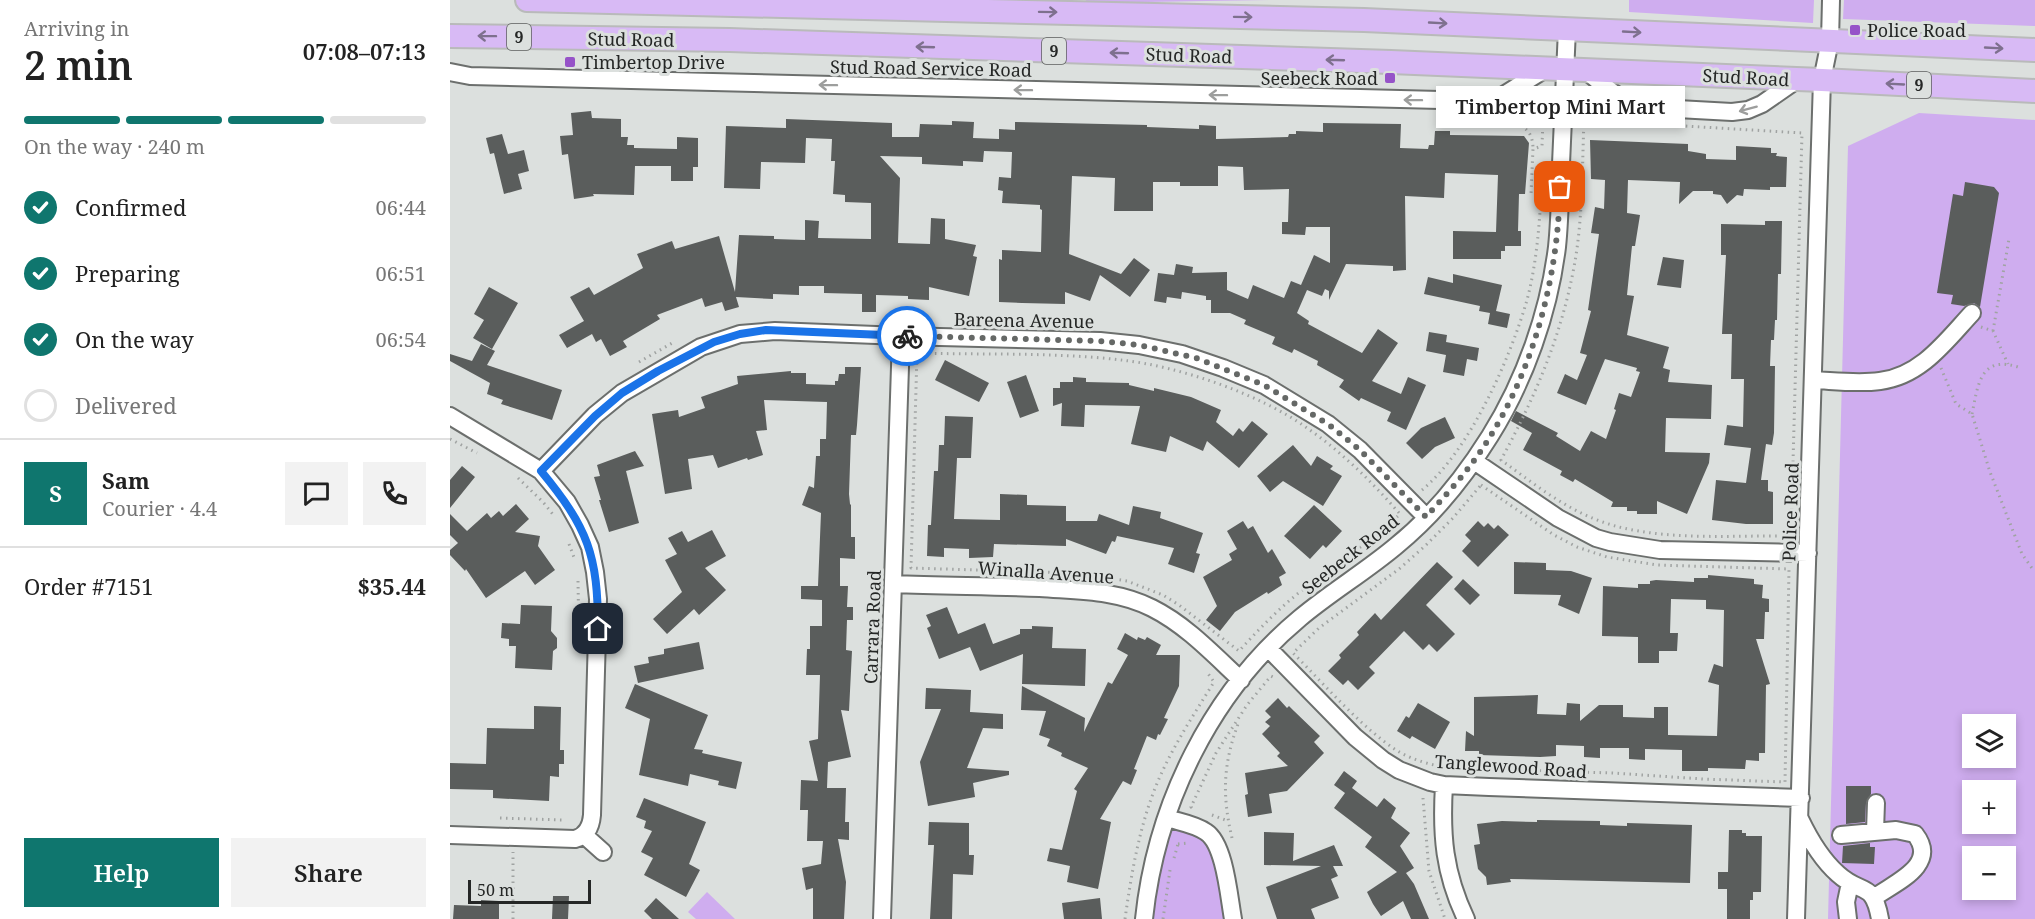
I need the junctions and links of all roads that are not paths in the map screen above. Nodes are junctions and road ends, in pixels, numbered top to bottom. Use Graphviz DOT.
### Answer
graph roads {
  1 [pos="527,0"];
  2 [pos="1832,0"];
  3 [pos="730,2"];
  4 [pos="1015,5"];
  5 [pos="1567,29"];
  6 [pos="450,36"];
  7 [pos="730,40"];
  8 [pos="1830,41"];
  9 [pos="2035,50"];
  10 [pos="1566,69"];
  11 [pos="450,72"];
  12 [pos="1798,79"];
  13 [pos="1822,80"];
  14 [pos="2035,91"];
  15 [pos="1968,317"];
  16 [pos="901,336"];
  17 [pos="1814,380"];
  18 [pos="450,416"];
  19 [pos="1474,461"];
  20 [pos="541,471"];
  21 [pos="1426,517"];
  22 [pos="1808,553"];
  23 [pos="893,584"];
  24 [pos="1268,648"];
  25 [pos="1241,680"];
  26 [pos="1444,785"];
  27 [pos="1801,798"];
  28 [pos="1876,803"];
  29 [pos="1167,818"];
  30 [pos="1800,819"];
  31 [pos="1875,831"];
  32 [pos="450,835"];
  33 [pos="584,835"];
  34 [pos="1841,835"];
  35 [pos="603,852"];
  36 [pos="1850,883"];
  37 [pos="1875,897"];
  38 [pos="882,919"];
  39 [pos="1144,919"];
  40 [pos="1233,919"];
  41 [pos="1466,919"];
  42 [pos="1796,919"];
  43 [pos="1848,919"];
  44 [pos="1880,919"];
  1 -- 3 [label="highway, Stud Road / 9"];
  2 -- 8 [label="street, Police Road"];
  3 -- 4 [label="highway, Stud Road / 9"];
  3 -- 7 [label="highway"];
  4 -- 5 [label="highway, Stud Road / 9, one-way"];
  5 -- 8 [label="highway, Stud Road / 9, one-way"];
  5 -- 10 [label="street, Seebeck Road"];
  7 -- 6 [label="highway, Stud Road / 9, one-way"];
  10 -- 7 [label="highway, Stud Road / 9, one-way"];
  8 -- 9 [label="highway, Stud Road / 9, one-way"];
  8 -- 13 [label="street, Police Road"];
  10 -- 11 [label="street, Stud Road Service Road, one-way"];
  10 -- 12 [label="highway, Stud Road / 9"];
  12 -- 10 [label="street, one-way"];
  10 -- 19 [label="street, Seebeck Road"];
  12 -- 13 [label="highway, Stud Road / 9"];
  14 -- 13 [label="highway, Stud Road / 9, one-way"];
  13 -- 17 [label="street, Police Road"];
  15 -- 17 [label="street"];
  16 -- 20 [label="street, Bareena Avenue"];
  16 -- 21 [label="street, Bareena Avenue"];
  16 -- 23 [label="street, Carrara Road"];
  17 -- 22 [label="street, Police Road"];
  18 -- 20 [label="street"];
  19 -- 21 [label="street, Seebeck Road"];
  19 -- 22 [label="street"];
  20 -- 33 [label="street"];
  21 -- 24 [label="street, Seebeck Road"];
  22 -- 27 [label="street, Police Road"];
  23 -- 25 [label="street, Winalla Avenue"];
  23 -- 38 [label="street, Carrara Road"];
  24 -- 25 [label="street, Seebeck Road"];
  24 -- 26 [label="street, Tanglewood Road"];
  25 -- 29 [label="street, Seebeck Road"];
  26 -- 27 [label="street, Tanglewood Road"];
  26 -- 41 [label="street"];
  27 -- 30 [label="street, Police Road"];
  28 -- 31 [label="street"];
  29 -- 39 [label="street, Seebeck Road"];
  29 -- 40 [label="street"];
  30 -- 36 [label="street"];
  30 -- 42 [label="street, Police Road"];
  31 -- 34 [label="street"];
  31 -- 37 [label="street"];
  32 -- 33 [label="street"];
  33 -- 35 [label="street"];
  36 -- 37 [label="street"];
  36 -- 43 [label="street"];
  37 -- 44 [label="street"];
}
